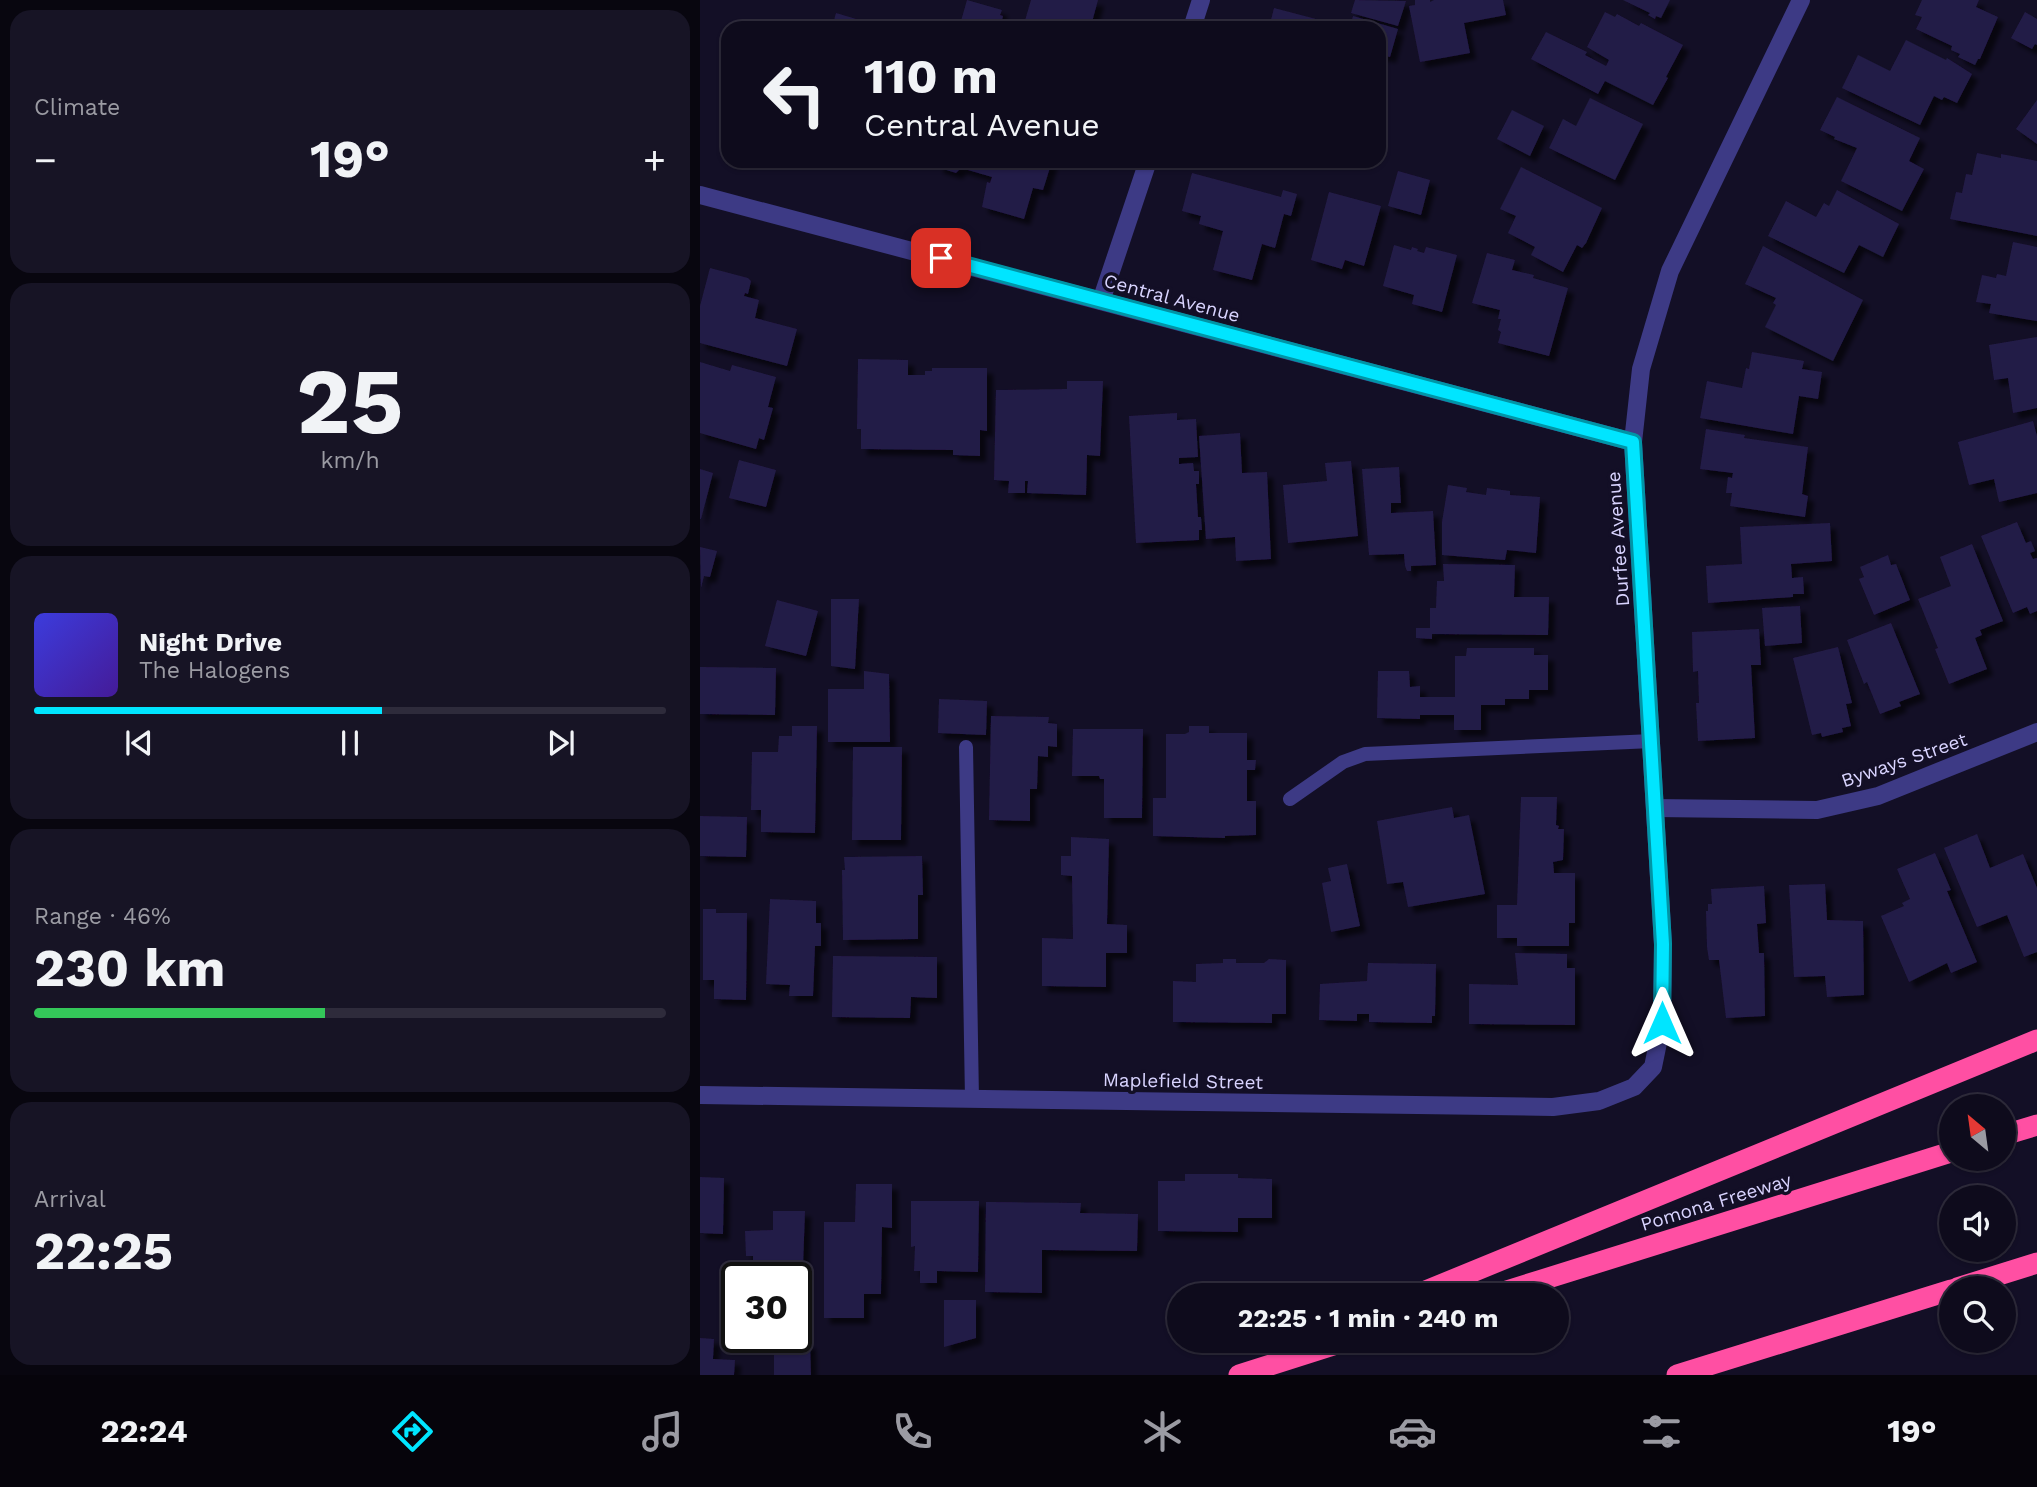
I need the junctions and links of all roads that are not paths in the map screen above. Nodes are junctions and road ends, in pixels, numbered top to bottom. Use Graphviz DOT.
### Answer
graph roads {
  1 [pos="1201,0"];
  2 [pos="1801,0"];
  3 [pos="1194,21"];
  4 [pos="1145,168"];
  5 [pos="700,195"];
  6 [pos="1101,301"];
  7 [pos="1633,442"];
  8 [pos="2037,732"];
  9 [pos="1652,741"];
  10 [pos="966,747"];
  11 [pos="1290,799"];
  12 [pos="1655,808"];
  13 [pos="2037,1040"];
  14 [pos="1653,1067"];
  15 [pos="700,1095"];
  16 [pos="972,1099"];
  17 [pos="2037,1125"];
  18 [pos="2016,1131"];
  19 [pos="1939,1156"];
  20 [pos="2037,1263"];
  21 [pos="1995,1276"];
  22 [pos="1445,1283"];
  23 [pos="1532,1283"];
  24 [pos="1939,1294"];
  25 [pos="1275,1353"];
  26 [pos="1308,1353"];
  27 [pos="1222,1375"];
  28 [pos="1239,1375"];
  29 [pos="1677,1375"];
  1 -- 3 [label="street"];
  2 -- 7 [label="street, Durfee Avenue"];
  4 -- 6 [label="street"];
  5 -- 6 [label="street, Central Avenue"];
  6 -- 7 [label="street, Central Avenue"];
  7 -- 9 [label="street, Durfee Avenue"];
  8 -- 12 [label="street, Byways Street"];
  9 -- 11 [label="lane"];
  9 -- 12 [label="street, Durfee Avenue"];
  10 -- 16 [label="lane"];
  12 -- 14 [label="street, Durfee Avenue"];
  13 -- 22 [label="highway"];
  14 -- 16 [label="street, Maplefield Street"];
  15 -- 16 [label="street, Maplefield Street"];
  17 -- 18 [label="highway"];
  19 -- 23 [label="highway, Pomona Freeway"];
  20 -- 21 [label="highway"];
  24 -- 29 [label="highway"];
  25 -- 27 [label="highway"];
  26 -- 28 [label="highway"];
}
